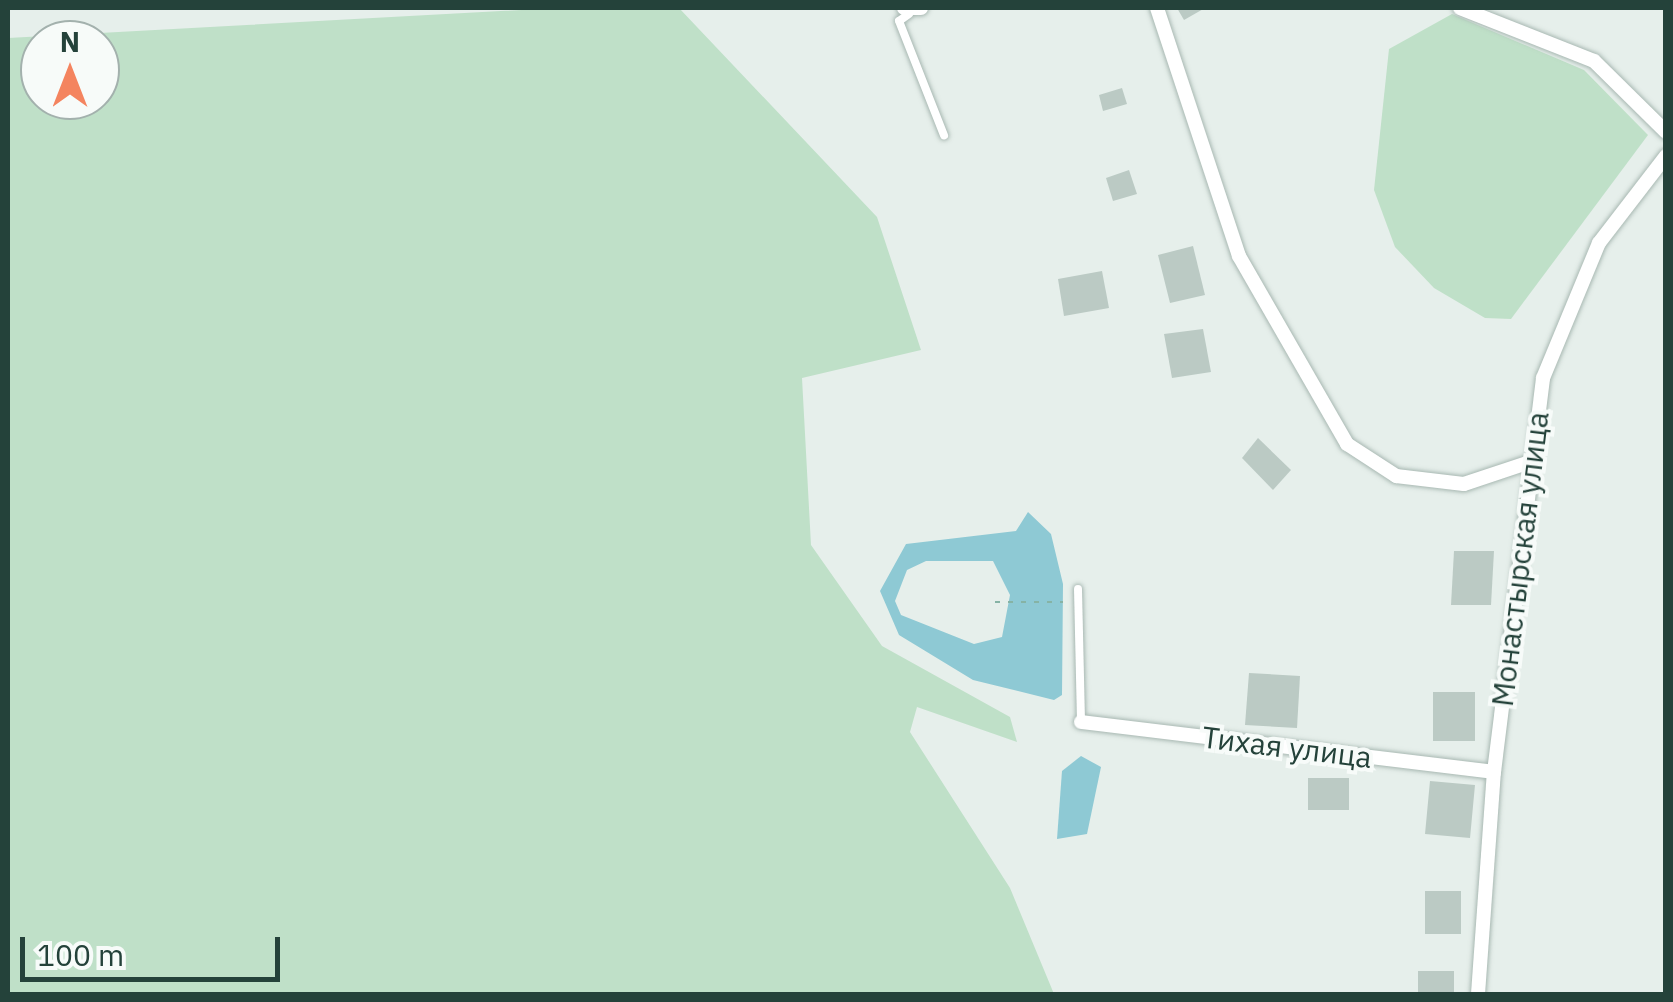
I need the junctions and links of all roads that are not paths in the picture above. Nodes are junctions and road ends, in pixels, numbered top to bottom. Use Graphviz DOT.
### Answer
graph roads {
  1 [pos="1157,8"];
  2 [pos="1460,8"];
  3 [pos="911,10"];
  4 [pos="1666,132"];
  5 [pos="944,135"];
  6 [pos="1666,156"];
  7 [pos="1528,464"];
  8 [pos="1078,589"];
  9 [pos="1081,722"];
  10 [pos="1494,772"];
  11 [pos="1478,994"];
  1 -- 7 [label="street"];
  2 -- 4 [label="street"];
  3 -- 5 [label="lane"];
  6 -- 7 [label="street, Монастырская улица"];
  7 -- 10 [label="street, Монастырская улица"];
  8 -- 9 [label="lane"];
  9 -- 10 [label="street, Тихая улица"];
  10 -- 11 [label="street, Монастырская улица"];
}
